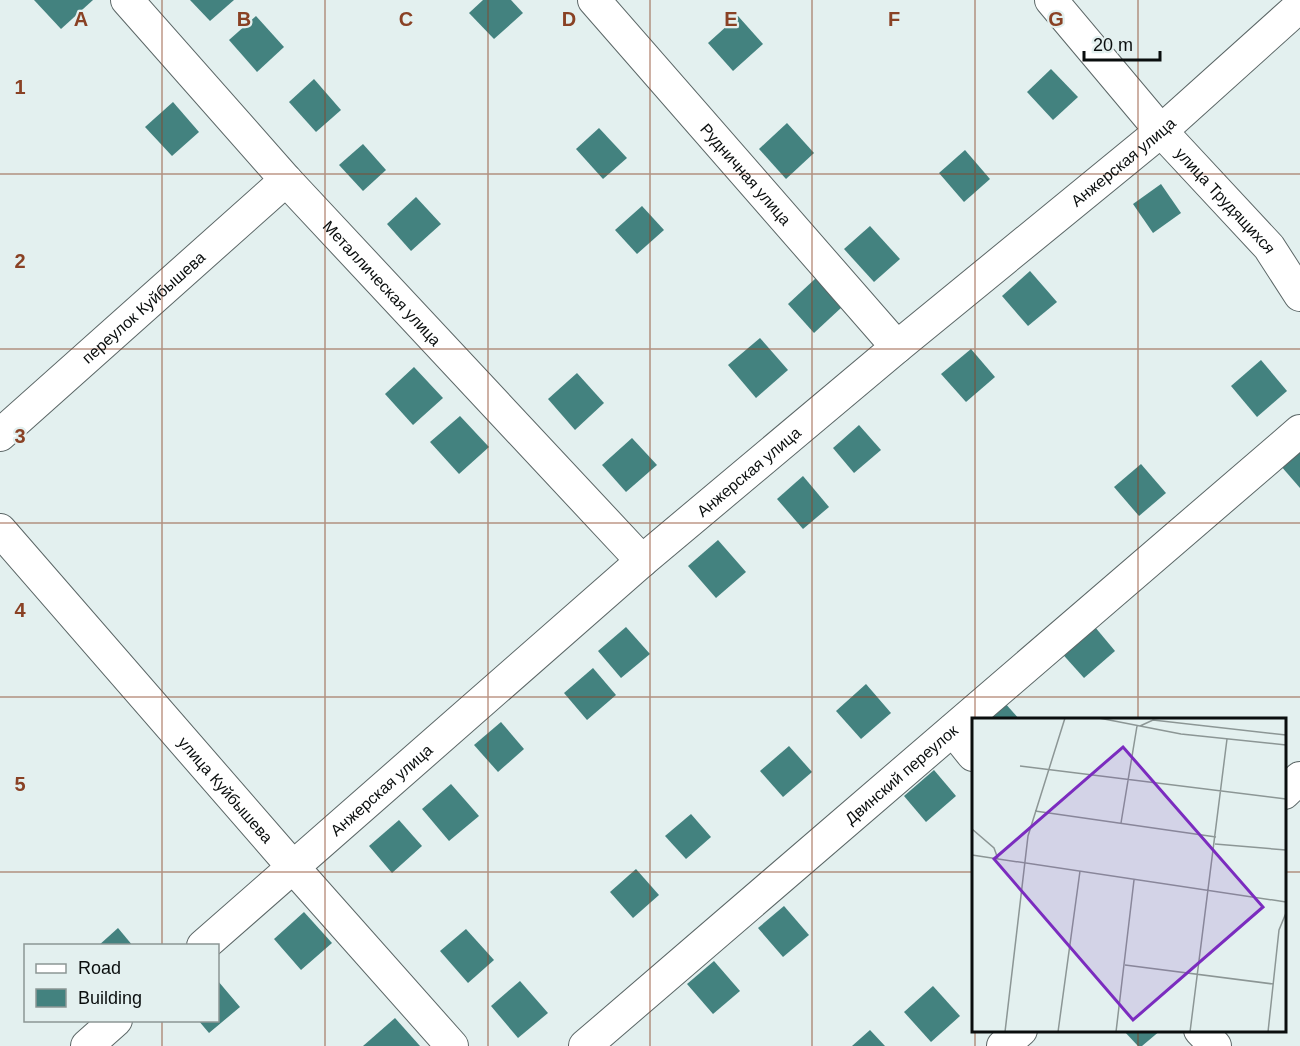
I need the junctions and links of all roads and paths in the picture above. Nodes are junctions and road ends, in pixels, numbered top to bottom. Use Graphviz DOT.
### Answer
graph roads {
  1 [pos="127,0"];
  2 [pos="594,0"];
  3 [pos="1051,0"];
  4 [pos="1294,17"];
  5 [pos="1161,131"];
  6 [pos="286,180"];
  7 [pos="1300,295"];
  8 [pos="897,347"];
  9 [pos="1300,431"];
  10 [pos="0,435"];
  11 [pos="0,530"];
  12 [pos="642,561"];
  13 [pos="953,730"];
  14 [pos="972,754"];
  15 [pos="1300,778"];
  16 [pos="1285,792"];
  17 [pos="293,867"];
  18 [pos="204,944"];
  19 [pos="114,1022"];
  20 [pos="1019,1031"];
  21 [pos="1202,1031"];
  22 [pos="87,1046"];
  23 [pos="452,1046"];
  24 [pos="585,1046"];
  25 [pos="1002,1046"];
  26 [pos="1215,1046"];
  1 -- 6 [label="street, Металлическая улица"];
  2 -- 8 [label="street, Рудничная улица"];
  3 -- 5 [label="street, улица Трудящихся"];
  4 -- 5 [label="street, Анжерская улица"];
  5 -- 7 [label="street, улица Трудящихся"];
  5 -- 8 [label="street, Анжерская улица"];
  6 -- 10 [label="street, переулок Куйбышева"];
  6 -- 12 [label="street, Металлическая улица"];
  8 -- 12 [label="street, Анжерская улица"];
  9 -- 13 [label="street, Двинский переулок"];
  11 -- 17 [label="street, улица Куйбышева"];
  12 -- 17 [label="street, Анжерская улица"];
  13 -- 14 [label="street"];
  13 -- 24 [label="street, Двинский переулок"];
  15 -- 16 [label="street"];
  17 -- 18 [label="street, Анжерская улица"];
  17 -- 23 [label="street, улица Куйбышева"];
  19 -- 22 [label="street"];
  20 -- 25 [label="street"];
  21 -- 26 [label="street"];
}
